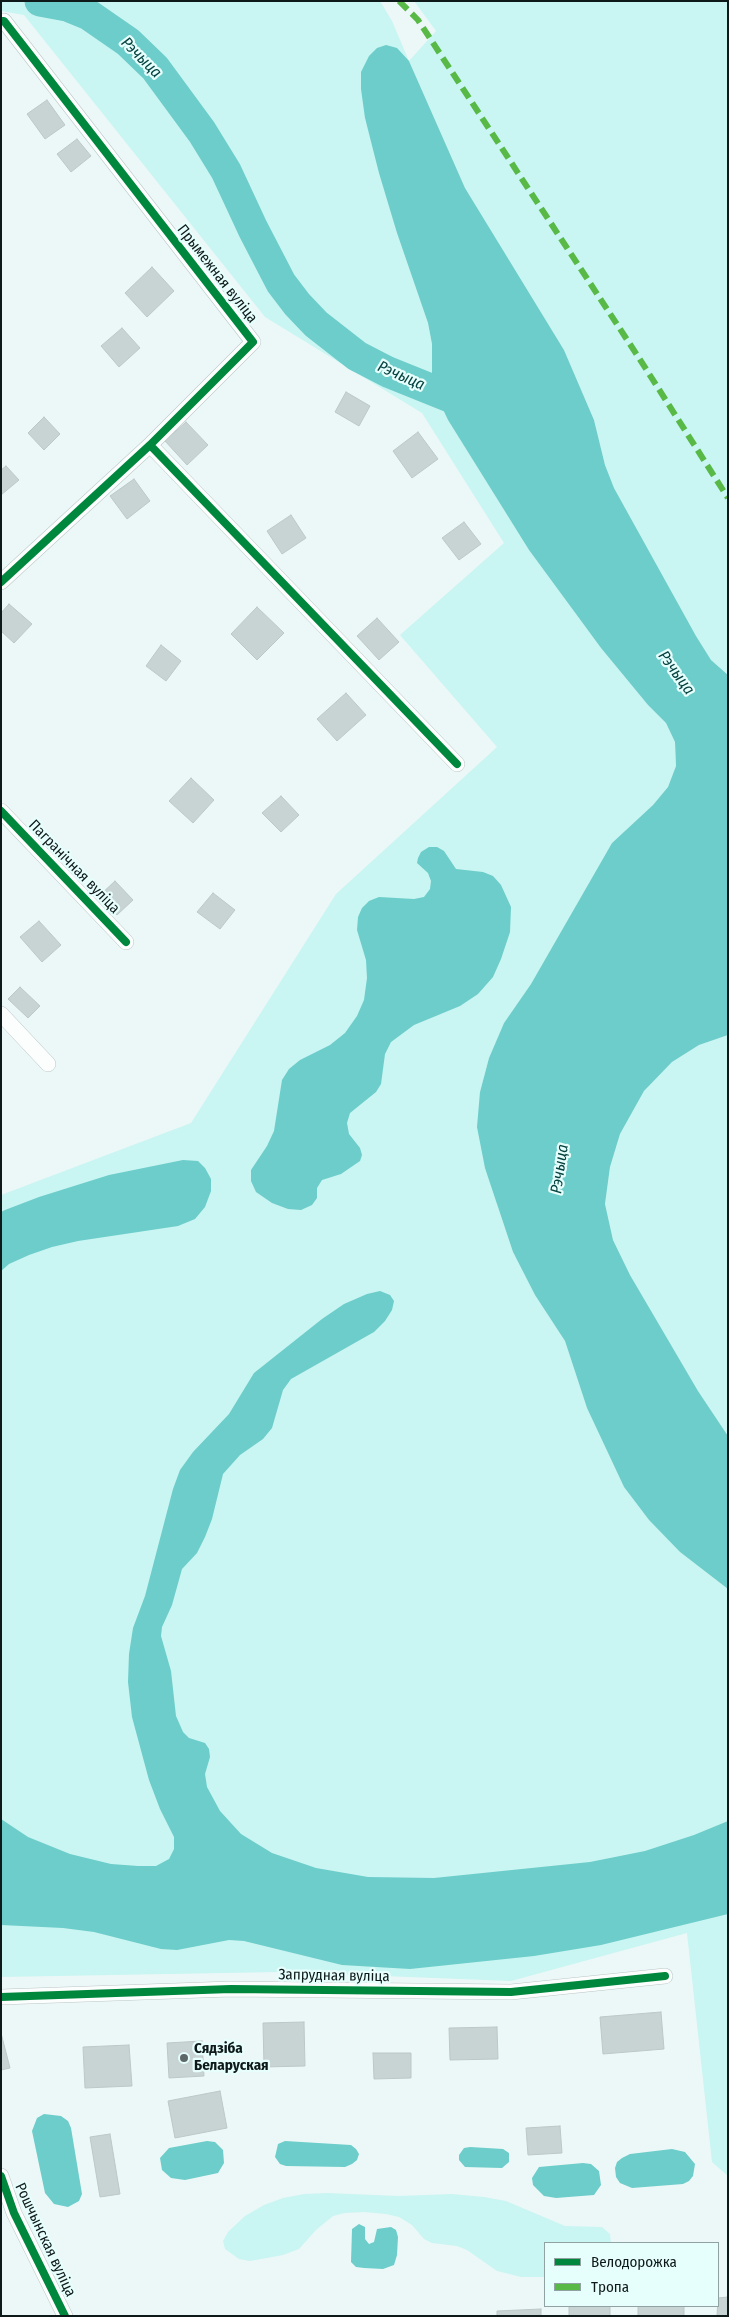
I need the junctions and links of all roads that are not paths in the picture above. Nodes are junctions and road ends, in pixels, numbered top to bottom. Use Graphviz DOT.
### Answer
graph roads {
  1 [pos="1,21"];
  2 [pos="150,445"];
  3 [pos="1,582"];
  4 [pos="457,764"];
  5 [pos="1,810"];
  6 [pos="126,942"];
  7 [pos="1,1014"];
  8 [pos="48,1064"];
  9 [pos="665,1976"];
  10 [pos="1,1997"];
  11 [pos="1,2176"];
  12 [pos="65,2316"];
  1 -- 2 [label="street, Прымежная вуліца"];
  2 -- 3 [label="street, Прымежная вуліца"];
  2 -- 4 [label="street"];
  5 -- 6 [label="street, Пагранічная вуліца"];
  7 -- 8 [label="street"];
  9 -- 10 [label="street, Запрудная вуліца"];
  11 -- 12 [label="street, Рошчынская вуліца"];
}
